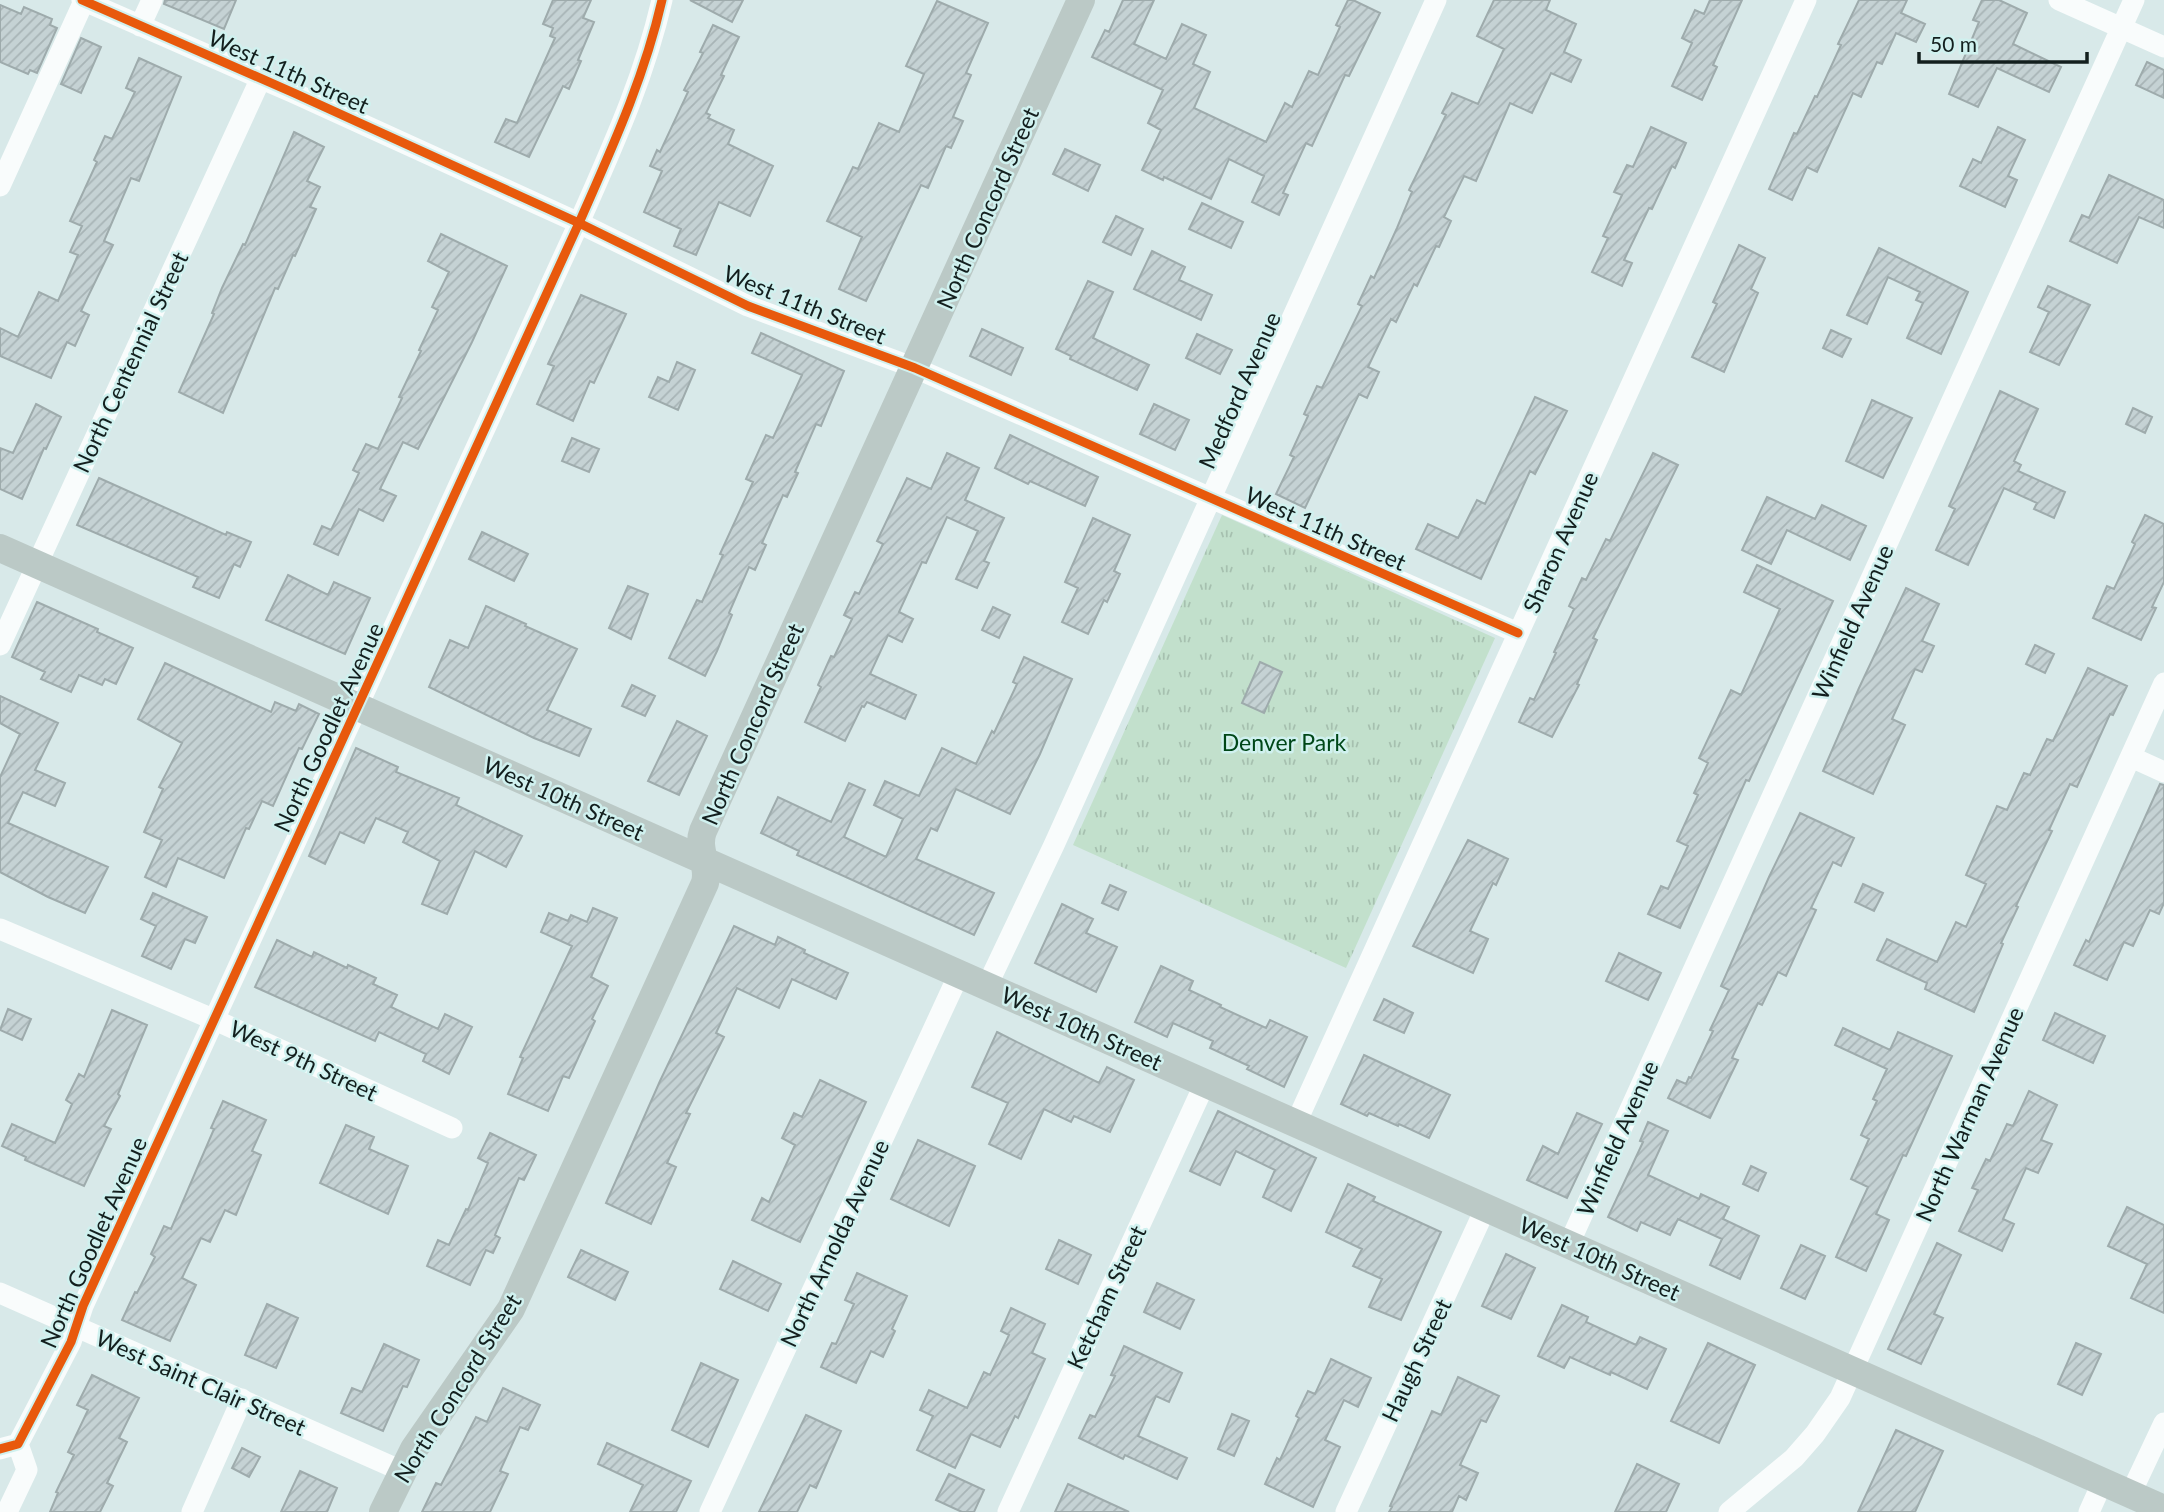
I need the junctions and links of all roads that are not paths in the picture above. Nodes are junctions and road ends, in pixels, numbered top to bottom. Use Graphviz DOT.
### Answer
graph roads {
  1 [pos="152,0"];
  2 [pos="662,0"];
  3 [pos="1081,0"];
  4 [pos="1436,0"];
  5 [pos="1806,0"];
  6 [pos="2059,0"];
  7 [pos="2134,0"];
  8 [pos="83,1"];
  9 [pos="140,26"];
  10 [pos="2122,28"];
  11 [pos="2164,47"];
  12 [pos="261,78"];
  13 [pos="0,186"];
  14 [pos="579,223"];
  15 [pos="915,368"];
  16 [pos="1211,498"];
  17 [pos="0,548"];
  18 [pos="37,565"];
  19 [pos="1518,633"];
  20 [pos="0,645"];
  21 [pos="2164,683"];
  22 [pos="358,707"];
  23 [pos="2131,757"];
  24 [pos="2164,772"];
  25 [pos="703,860"];
  26 [pos="0,929"];
  27 [pos="959,974"];
  28 [pos="987,986"];
  29 [pos="215,1020"];
  30 [pos="1205,1083"];
  31 [pos="1296,1123"];
  32 [pos="452,1128"];
  33 [pos="1486,1207"];
  34 [pos="1569,1244"];
  35 [pos="0,1293"];
  36 [pos="76,1327"];
  37 [pos="1853,1370"];
  38 [pos="243,1399"];
  39 [pos="2164,1423"];
  40 [pos="9,1447"];
  41 [pos="402,1471"];
  42 [pos="2103,1481"];
  43 [pos="2132,1493"];
  44 [pos="2164,1508"];
  45 [pos="7,1512"];
  46 [pos="192,1512"];
  47 [pos="383,1512"];
  48 [pos="710,1512"];
  49 [pos="1008,1512"];
  50 [pos="1346,1512"];
  51 [pos="1729,1512"];
  52 [pos="2089,1512"];
  1 -- 9 [label="street"];
  2 -- 14 [label="street, North Goodlet Avenue"];
  3 -- 15 [label="main road, North Concord Street"];
  4 -- 16 [label="street, Medford Avenue"];
  5 -- 19 [label="street, Sharon Avenue"];
  6 -- 10 [label="street"];
  7 -- 10 [label="street, Winfield Avenue"];
  8 -- 9 [label="street, West 11th Street"];
  8 -- 13 [label="street"];
  9 -- 12 [label="street, West 11th Street"];
  10 -- 11 [label="street"];
  10 -- 34 [label="street, Winfield Avenue"];
  12 -- 14 [label="street, West 11th Street"];
  12 -- 18 [label="street, North Centennial Street"];
  14 -- 15 [label="street, West 11th Street"];
  14 -- 22 [label="street, North Goodlet Avenue"];
  15 -- 16 [label="street, West 11th Street"];
  15 -- 25 [label="main road, North Concord Street"];
  16 -- 19 [label="street, West 11th Street"];
  16 -- 28 [label="street, Medford Avenue"];
  17 -- 18 [label="main road, West 10th Street"];
  18 -- 20 [label="street, North Centennial Street"];
  18 -- 22 [label="main road, West 10th Street"];
  19 -- 31 [label="street, Sharon Avenue"];
  21 -- 23 [label="street, North Warman Avenue"];
  22 -- 25 [label="main road, West 10th Street"];
  22 -- 29 [label="street, North Goodlet Avenue"];
  23 -- 24 [label="street"];
  23 -- 37 [label="street, North Warman Avenue"];
  25 -- 27 [label="main road, West 10th Street"];
  25 -- 41 [label="main road, North Concord Street"];
  26 -- 29 [label="street, West 9th Street"];
  27 -- 28 [label="main road, West 10th Street"];
  27 -- 48 [label="street, North Arnolda Avenue"];
  28 -- 30 [label="main road, West 10th Street"];
  29 -- 32 [label="street, West 9th Street"];
  29 -- 36 [label="street, North Goodlet Avenue"];
  30 -- 31 [label="main road, West 10th Street"];
  30 -- 49 [label="street, Ketcham Street"];
  31 -- 33 [label="main road, West 10th Street"];
  33 -- 34 [label="main road, West 10th Street"];
  33 -- 50 [label="street, Haugh Street"];
  34 -- 37 [label="main road, West 10th Street"];
  35 -- 36 [label="street, West Saint Clair Street"];
  36 -- 38 [label="street, West Saint Clair Street"];
  36 -- 40 [label="street, North Goodlet Avenue"];
  37 -- 42 [label="main road, West 10th Street"];
  37 -- 51 [label="street, North Warman Avenue"];
  38 -- 41 [label="street, West Saint Clair Street"];
  38 -- 46 [label="street"];
  39 -- 43 [label="street"];
  40 -- 45 [label="street"];
  41 -- 47 [label="main road, North Concord Street"];
  42 -- 43 [label="main road, West 10th Street"];
  42 -- 52 [label="street"];
  43 -- 44 [label="main road, West 10th Street"];
}
